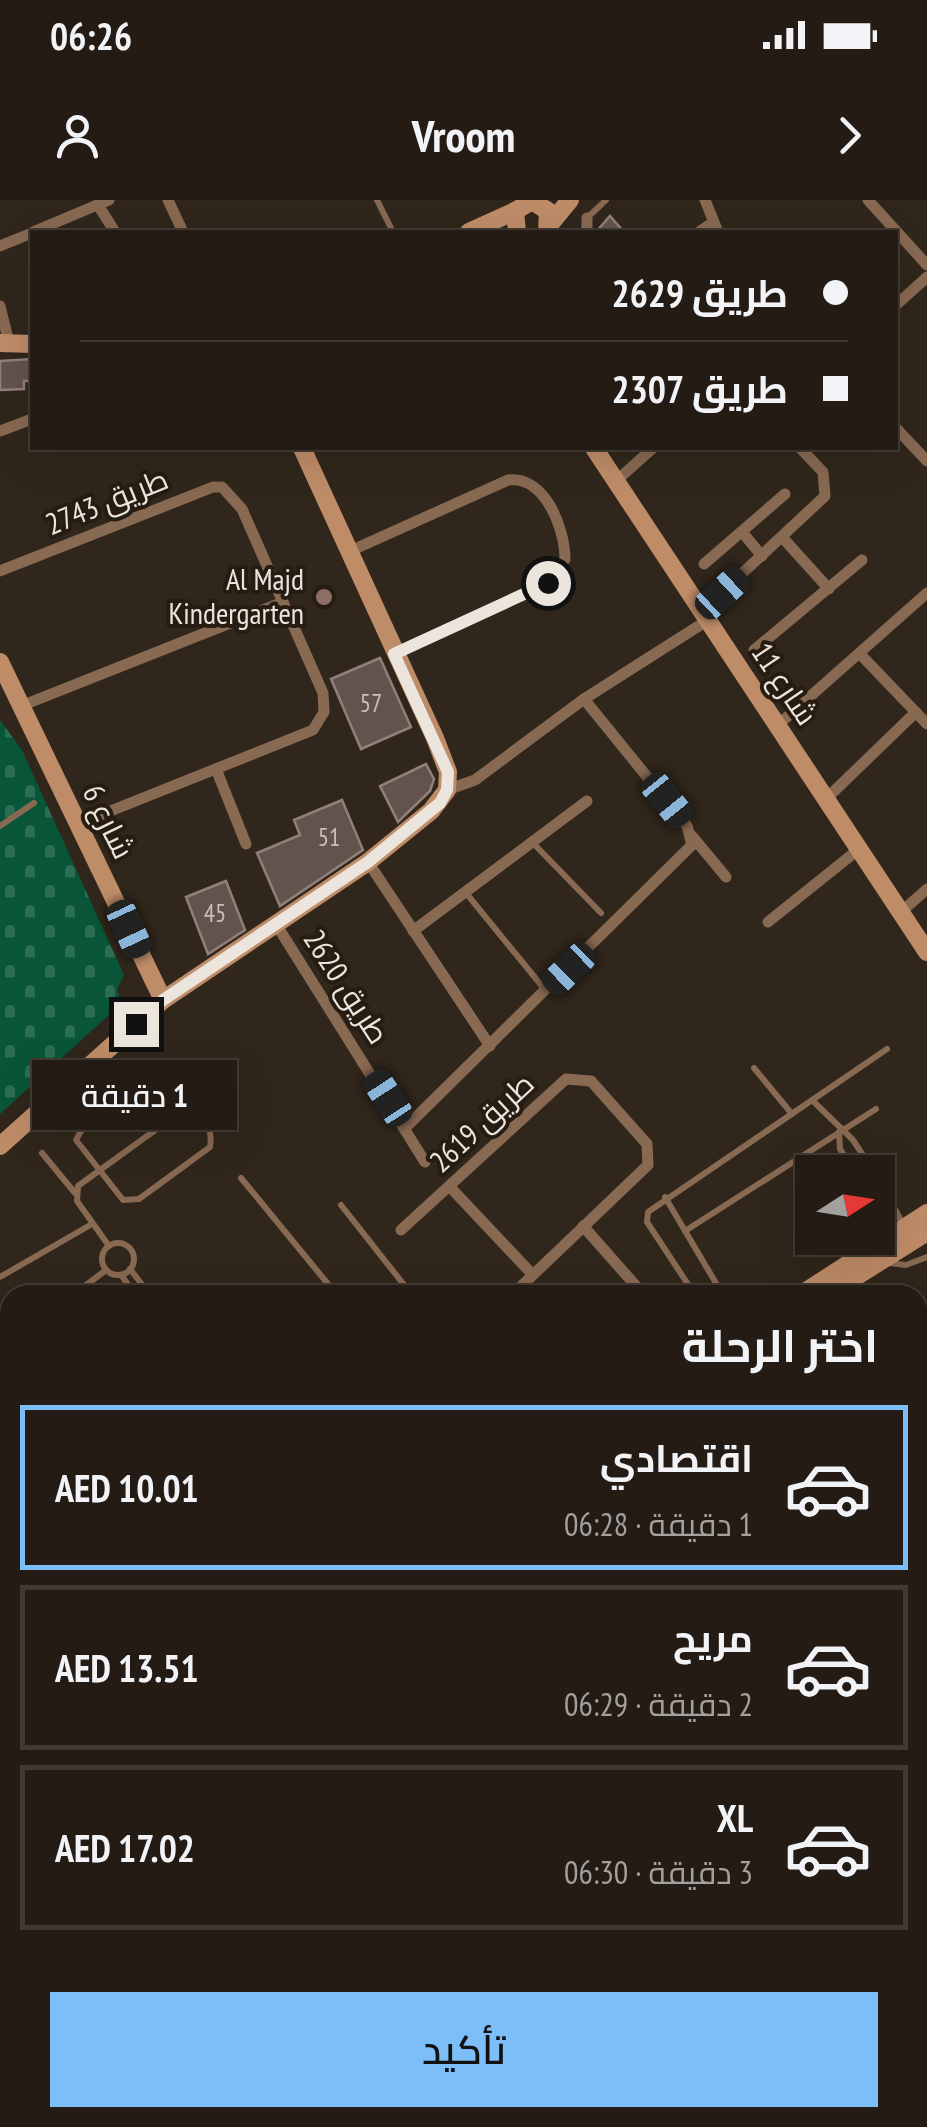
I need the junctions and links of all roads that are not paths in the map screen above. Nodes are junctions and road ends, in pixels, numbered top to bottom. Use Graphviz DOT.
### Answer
graph roads {
  1 [pos="168,200"];
  2 [pos="377,200"];
  3 [pos="570,200"];
  4 [pos="606,200"];
  5 [pos="706,200"];
  6 [pos="868,200"];
  7 [pos="539,201"];
  8 [pos="103,203"];
  9 [pos="515,207"];
  10 [pos="587,218"];
  11 [pos="549,228"];
  12 [pos="715,228"];
  13 [pos="40,230"];
  14 [pos="114,230"];
  15 [pos="181,230"];
  16 [pos="392,230"];
  17 [pos="473,230"];
  18 [pos="587,230"];
  19 [pos="895,230"];
  20 [pos="898,233"];
  21 [pos="30,234"];
  22 [pos="0,246"];
  23 [pos="927,265"];
  24 [pos="927,277"];
  25 [pos="898,303"];
  26 [pos="0,306"];
  27 [pos="4,343"];
  28 [pos="30,344"];
  29 [pos="30,421"];
  30 [pos="898,429"];
  31 [pos="0,431"];
  32 [pos="303,450"];
  33 [pos="595,450"];
  34 [pos="651,450"];
  35 [pos="802,450"];
  36 [pos="927,461"];
  37 [pos="616,481"];
  38 [pos="786,494"];
  39 [pos="742,532"];
  40 [pos="782,538"];
  41 [pos="348,552"];
  42 [pos="762,556"];
  43 [pos="862,560"];
  44 [pos="704,564"];
  45 [pos="0,571"];
  46 [pos="829,589"];
  47 [pos="927,594"];
  48 [pos="284,602"];
  49 [pos="705,616"];
  50 [pos="754,650"];
  51 [pos="394,654"];
  52 [pos="861,655"];
  53 [pos="1,667"];
  54 [pos="584,699"];
  55 [pos="21,706"];
  56 [pos="916,712"];
  57 [pos="779,724"];
  58 [pos="927,724"];
  59 [pos="216,769"];
  60 [pos="447,790"];
  61 [pos="826,798"];
  62 [pos="587,801"];
  63 [pos="34,803"];
  64 [pos="78,824"];
  65 [pos="0,826"];
  66 [pos="692,836"];
  67 [pos="532,842"];
  68 [pos="246,844"];
  69 [pos="859,849"];
  70 [pos="368,862"];
  71 [pos="726,878"];
  72 [pos="927,889"];
  73 [pos="465,892"];
  74 [pos="601,913"];
  75 [pos="900,913"];
  76 [pos="768,922"];
  77 [pos="276,924"];
  78 [pos="414,931"];
  79 [pos="927,952"];
  80 [pos="546,991"];
  81 [pos="163,1000"];
  82 [pos="490,1046"];
  83 [pos="888,1049"];
  84 [pos="754,1068"];
  85 [pos="813,1101"];
  86 [pos="194,1102"];
  87 [pos="876,1108"];
  88 [pos="792,1114"];
  89 [pos="406,1127"];
  90 [pos="839,1131"];
  91 [pos="0,1146"];
  92 [pos="42,1153"];
  93 [pos="844,1155"];
  94 [pos="863,1155"];
  95 [pos="425,1162"];
  96 [pos="97,1171"];
  97 [pos="241,1178"];
  98 [pos="450,1187"];
  99 [pos="75,1193"];
  100 [pos="665,1197"];
  101 [pos="341,1205"];
  102 [pos="927,1212"];
  103 [pos="895,1218"];
  104 [pos="92,1224"];
  105 [pos="583,1226"];
  106 [pos="895,1227"];
  107 [pos="401,1230"];
  108 [pos="685,1231"];
  109 [pos="927,1232"];
  110 [pos="902,1234"];
  111 [pos="109,1246"];
  112 [pos="927,1258"];
  113 [pos="883,1260"];
  114 [pos="130,1269"];
  115 [pos="106,1270"];
  116 [pos="532,1273"];
  117 [pos="121,1275"];
  118 [pos="0,1277"];
  119 [pos="86,1285"];
  120 [pos="128,1285"];
  121 [pos="142,1285"];
  122 [pos="329,1285"];
  123 [pos="404,1285"];
  124 [pos="521,1285"];
  125 [pos="635,1285"];
  126 [pos="688,1285"];
  127 [pos="716,1285"];
  128 [pos="817,1285"];
  129 [pos="842,1285"];
  1 -- 15 [label="street"];
  2 -- 16 [label="lane"];
  3 -- 11 [label="street"];
  4 -- 10 [label="lane"];
  5 -- 12 [label="street"];
  6 -- 19 [label="street"];
  7 -- 9 [label="street"];
  7 -- 11 [label="street"];
  8 -- 13 [label="street"];
  8 -- 14 [label="street"];
  9 -- 17 [label="street"];
  10 -- 18 [label="street"];
  20 -- 23 [label="street"];
  21 -- 22 [label="street"];
  24 -- 25 [label="street"];
  26 -- 27 [label="street"];
  27 -- 28 [label="street"];
  29 -- 31 [label="street"];
  30 -- 36 [label="street"];
  32 -- 41 [label="street"];
  33 -- 37 [label="street, شارع 11"];
  34 -- 37 [label="street"];
  35 -- 40 [label="street"];
  37 -- 49 [label="street, شارع 11"];
  38 -- 39 [label="street"];
  39 -- 42 [label="street"];
  39 -- 44 [label="street"];
  40 -- 42 [label="street"];
  40 -- 46 [label="street"];
  41 -- 51 [label="street"];
  41 -- 51 [label="street"];
  42 -- 49 [label="street"];
  43 -- 46 [label="street"];
  45 -- 48 [label="street, طريق 2743"];
  46 -- 50 [label="street"];
  47 -- 52 [label="street"];
  48 -- 55 [label="street"];
  48 -- 59 [label="street, طريق 2743"];
  49 -- 54 [label="street"];
  49 -- 57 [label="street, شارع 11"];
  51 -- 60 [label="street"];
  52 -- 56 [label="street"];
  52 -- 57 [label="street"];
  53 -- 55 [label="street, شارع 6"];
  54 -- 60 [label="street"];
  54 -- 66 [label="street"];
  55 -- 64 [label="street, شارع 6"];
  56 -- 58 [label="street"];
  56 -- 61 [label="street"];
  57 -- 61 [label="street, شارع 11"];
  59 -- 64 [label="street, طريق 2743"];
  59 -- 68 [label="street"];
  60 -- 70 [label="street"];
  61 -- 69 [label="street, شارع 11"];
  62 -- 67 [label="street"];
  63 -- 65 [label="lane"];
  64 -- 81 [label="street, شارع 6"];
  66 -- 71 [label="street"];
  66 -- 80 [label="street"];
  67 -- 73 [label="street"];
  67 -- 74 [label="lane"];
  69 -- 75 [label="street, شارع 11"];
  69 -- 76 [label="street"];
  70 -- 77 [label="street"];
  70 -- 78 [label="street"];
  72 -- 75 [label="street"];
  73 -- 78 [label="street"];
  73 -- 80 [label="lane"];
  75 -- 79 [label="street, شارع 11"];
  77 -- 81 [label="street"];
  77 -- 89 [label="street, طريق 2620"];
  78 -- 82 [label="street"];
  80 -- 82 [label="street"];
  81 -- 91 [label="street"];
  82 -- 89 [label="street"];
  83 -- 85 [label="lane"];
  84 -- 88 [label="lane"];
  85 -- 88 [label="lane"];
  85 -- 90 [label="lane"];
  86 -- 96 [label="lane"];
  86 -- 96 [label="lane"];
  86 -- 96 [label="lane"];
  87 -- 90 [label="lane"];
  88 -- 100 [label="lane"];
  89 -- 95 [label="street, طريق 2620"];
  90 -- 93 [label="lane"];
  90 -- 94 [label="lane"];
  90 -- 108 [label="lane"];
  92 -- 99 [label="lane"];
  96 -- 99 [label="lane"];
  97 -- 122 [label="lane"];
  98 -- 105 [label="street, طريق 2619"];
  98 -- 107 [label="street, طريق 2619"];
  98 -- 116 [label="street"];
  99 -- 104 [label="lane"];
  100 -- 108 [label="lane"];
  100 -- 126 [label="lane"];
  101 -- 123 [label="lane"];
  102 -- 110 [label="street"];
  103 -- 110 [label="lane"];
  104 -- 111 [label="lane"];
  104 -- 118 [label="lane"];
  105 -- 116 [label="street, طريق 2619"];
  105 -- 125 [label="street"];
  106 -- 110 [label="lane"];
  108 -- 127 [label="lane"];
  109 -- 110 [label="street"];
  110 -- 113 [label="street"];
  110 -- 128 [label="street"];
  111 -- 114 [label="lane"];
  111 -- 115 [label="lane"];
  112 -- 113 [label="lane"];
  113 -- 129 [label="street"];
  114 -- 117 [label="lane"];
  114 -- 121 [label="lane"];
  115 -- 117 [label="lane"];
  115 -- 119 [label="lane"];
  116 -- 124 [label="street, طريق 2619"];
  117 -- 120 [label="lane"];
}
